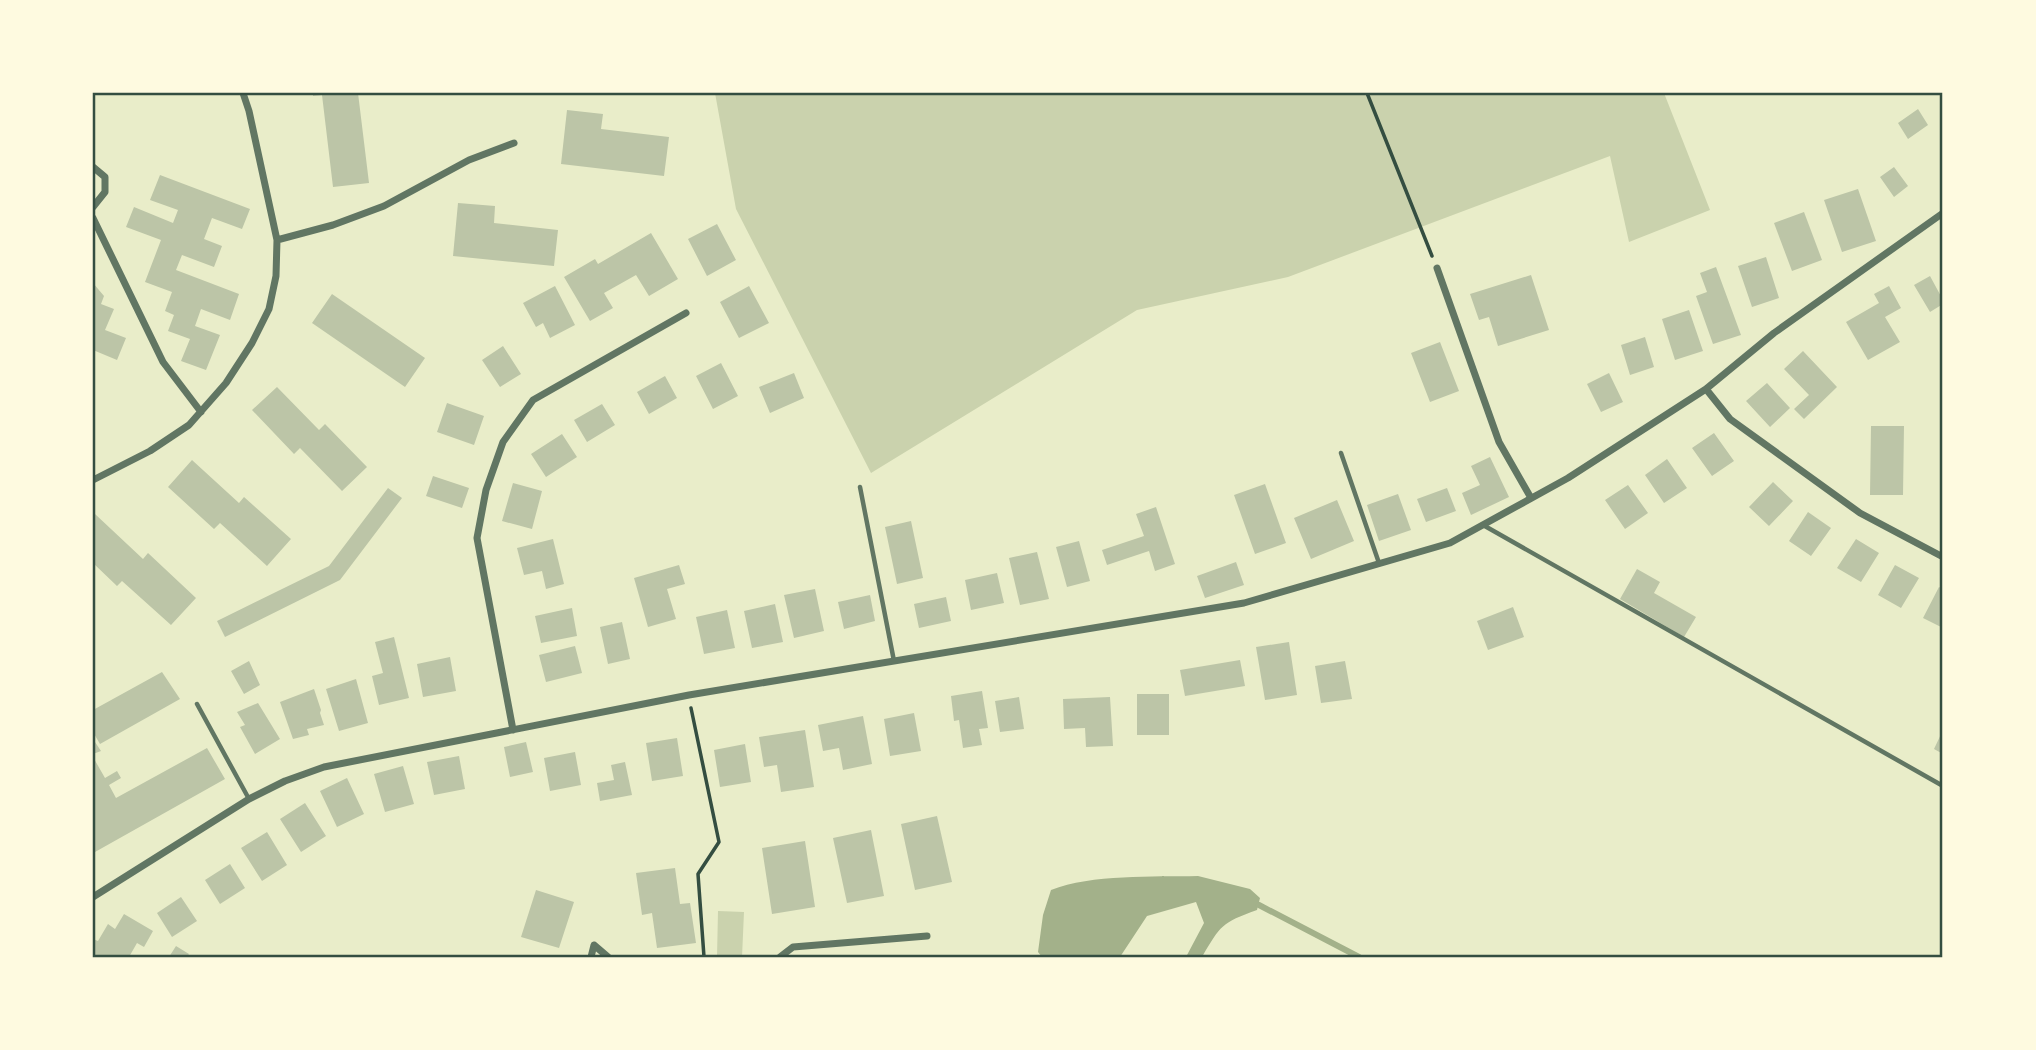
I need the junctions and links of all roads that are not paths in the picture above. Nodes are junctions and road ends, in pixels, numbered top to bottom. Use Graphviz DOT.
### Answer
graph roads {
  1 [pos="243,93"];
  2 [pos="514,143"];
  3 [pos="93,167"];
  4 [pos="93,207"];
  5 [pos="1943,214"];
  6 [pos="93,218"];
  7 [pos="277,240"];
  8 [pos="1437,268"];
  9 [pos="686,313"];
  10 [pos="1706,389"];
  11 [pos="201,412"];
  12 [pos="1341,453"];
  13 [pos="93,480"];
  14 [pos="860,487"];
  15 [pos="1531,498"];
  16 [pos="1483,525"];
  17 [pos="1943,557"];
  18 [pos="1379,563"];
  19 [pos="894,661"];
  20 [pos="197,704"];
  21 [pos="513,730"];
  22 [pos="1943,786"];
  23 [pos="249,799"];
  24 [pos="93,897"];
  25 [pos="927,936"];
  26 [pos="591,957"];
  27 [pos="608,957"];
  28 [pos="780,957"];
  1 -- 7 [label="street"];
  2 -- 7 [label="street"];
  3 -- 4 [label="street"];
  5 -- 10 [label="street"];
  6 -- 11 [label="street"];
  7 -- 11 [label="street"];
  8 -- 15 [label="street"];
  9 -- 21 [label="street"];
  10 -- 15 [label="street"];
  10 -- 17 [label="street"];
  11 -- 13 [label="street"];
  12 -- 18 [label="lane"];
  14 -- 19 [label="lane"];
  15 -- 16 [label="street"];
  16 -- 18 [label="street"];
  16 -- 22 [label="lane"];
  18 -- 19 [label="street"];
  19 -- 21 [label="street"];
  20 -- 23 [label="lane"];
  21 -- 23 [label="street"];
  23 -- 24 [label="street"];
  25 -- 28 [label="street"];
  26 -- 27 [label="street"];
}
